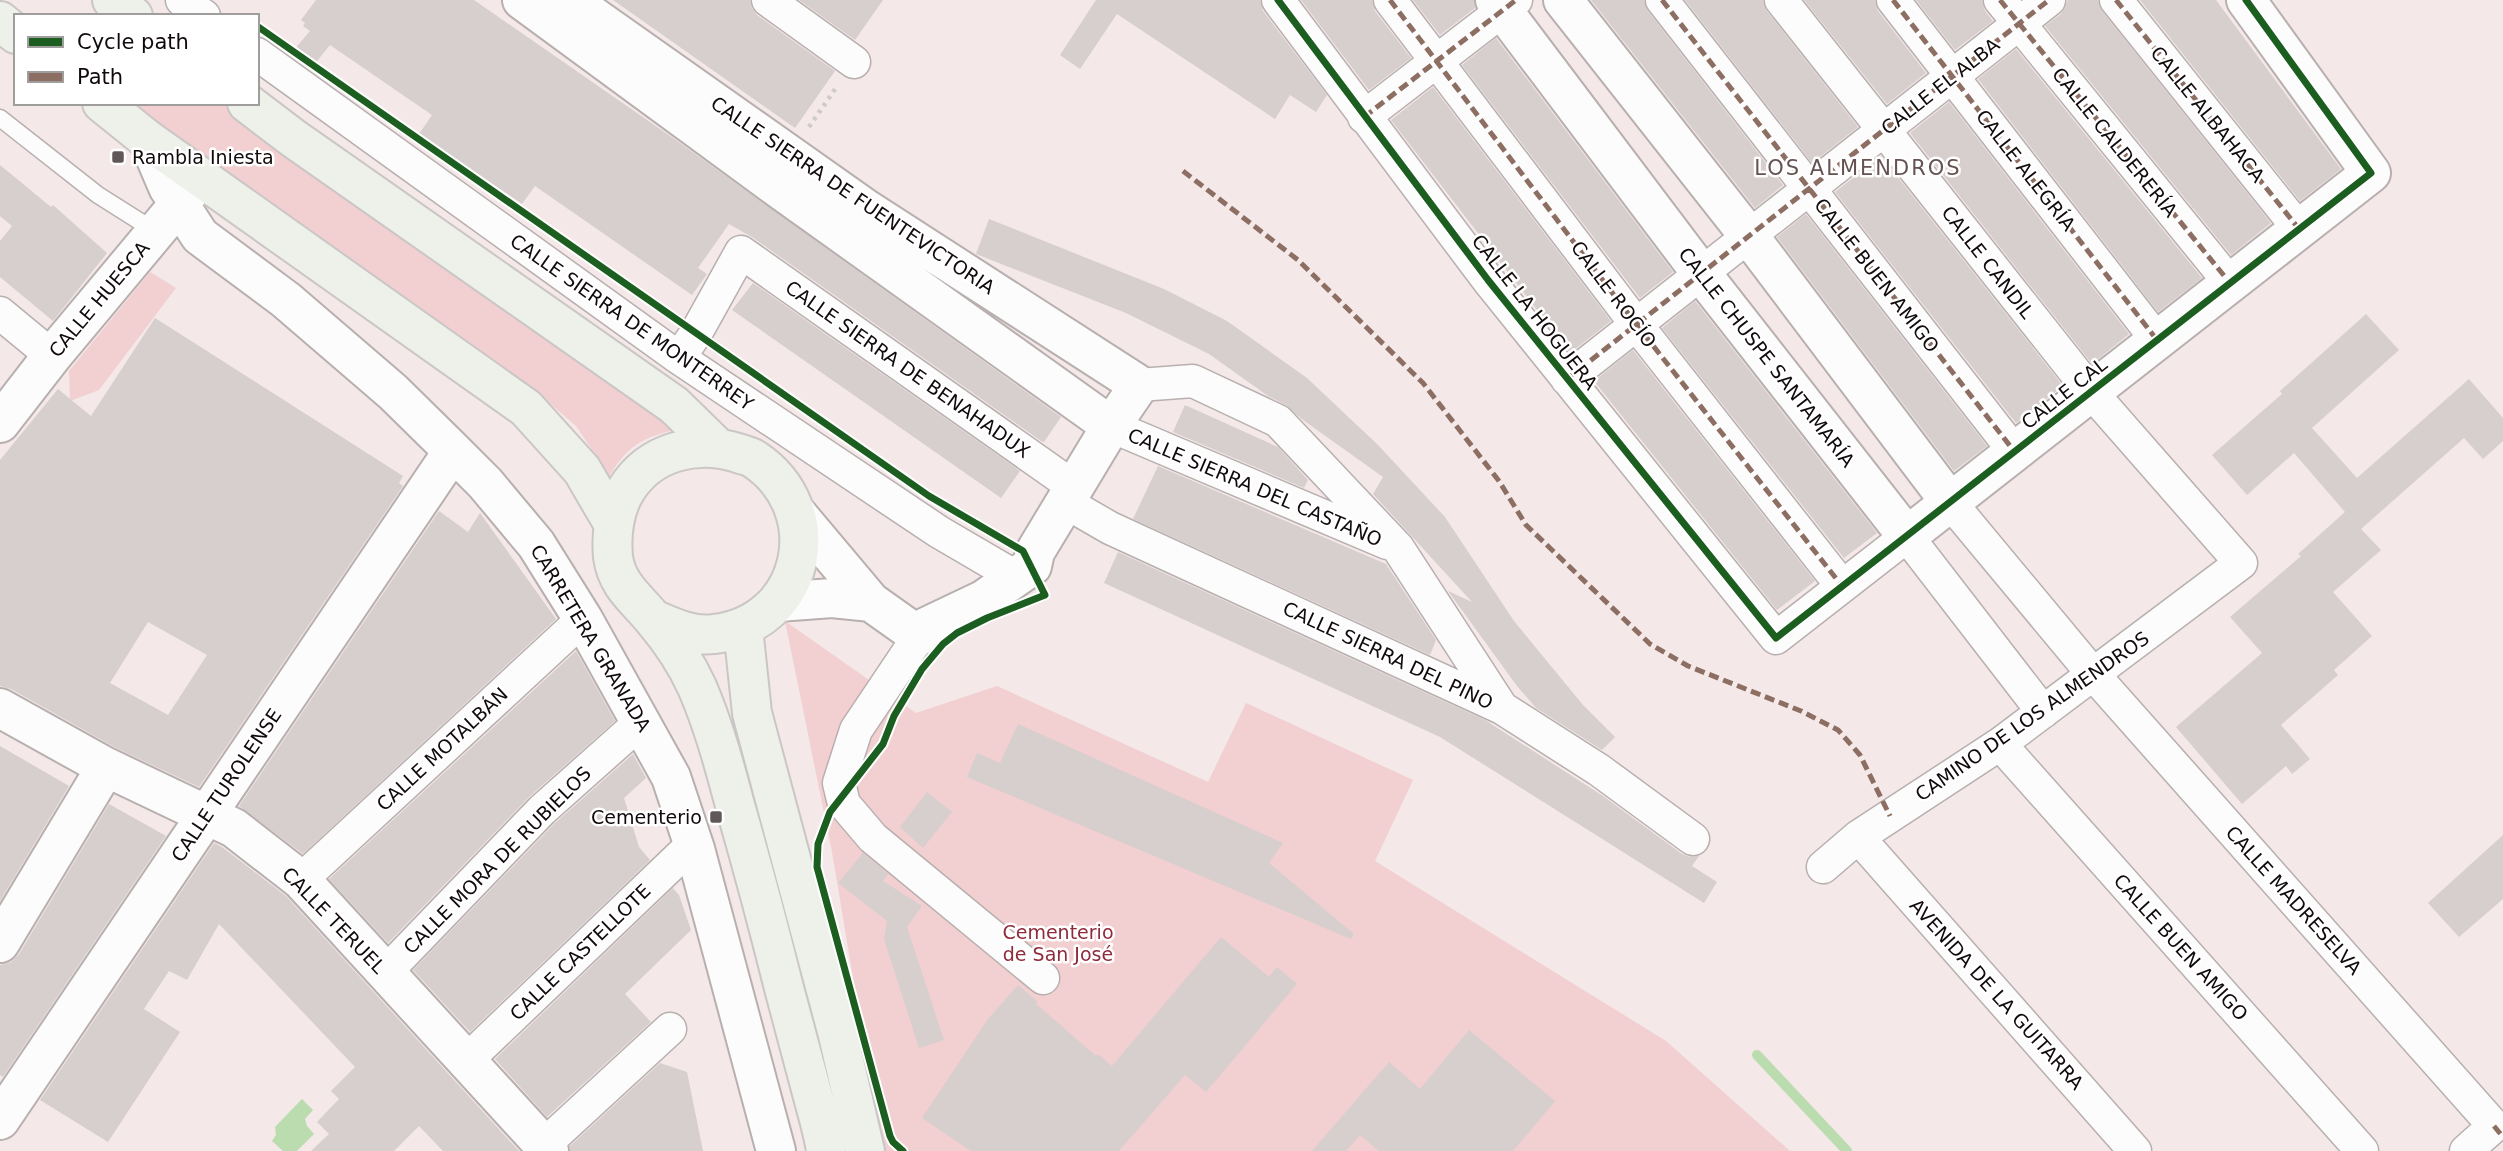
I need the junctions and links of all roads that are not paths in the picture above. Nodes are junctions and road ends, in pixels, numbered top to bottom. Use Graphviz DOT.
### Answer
graph roads {
  1 [pos="112,0"];
  2 [pos="182,0"];
  3 [pos="522,0"];
  4 [pos="570,0"];
  5 [pos="768,0"];
  6 [pos="1278,0"];
  7 [pos="1390,0"];
  8 [pos="1563,0"];
  9 [pos="1662,0"];
  10 [pos="1782,0"];
  11 [pos="1893,0"];
  12 [pos="2049,0"];
  13 [pos="2116,0"];
  14 [pos="2246,0"];
  15 [pos="1505,3"];
  16 [pos="2010,12"];
  17 [pos="130,14"];
  18 [pos="201,14"];
  19 [pos="0,21"];
  20 [pos="14,32"];
  21 [pos="259,55"];
  22 [pos="1437,61"];
  23 [pos="854,62"];
  24 [pos="1953,76"];
  25 [pos="105,105"];
  26 [pos="250,105"];
  27 [pos="1364,117"];
  28 [pos="0,118"];
  29 [pos="1883,130"];
  30 [pos="1810,188"];
  31 [pos="179,204"];
  32 [pos="2299,229"];
  33 [pos="1749,236"];
  34 [pos="1701,274"];
  35 [pos="2230,283"];
  36 [pos="0,313"];
  37 [pos="1636,324"];
  38 [pos="2157,340"];
  39 [pos="52,356"];
  40 [pos="679,358"];
  41 [pos="1567,379"];
  42 [pos="1139,385"];
  43 [pos="2091,392"];
  44 [pos="0,422"];
  45 [pos="1111,426"];
  46 [pos="718,447"];
  47 [pos="453,451"];
  48 [pos="2014,452"];
  49 [pos="1070,495"];
  50 [pos="1950,502"];
  51 [pos="797,514"];
  52 [pos="613,523"];
  53 [pos="1907,536"];
  54 [pos="1398,548"];
  55 [pos="2241,563"];
  56 [pos="1016,577"];
  57 [pos="1842,586"];
  58 [pos="778,602"];
  59 [pos="871,602"];
  60 [pos="583,618"];
  61 [pos="653,619"];
  62 [pos="743,628"];
  63 [pos="919,636"];
  64 [pos="1776,638"];
  65 [pos="2093,674"];
  66 [pos="1503,708"];
  67 [pos="1,712"];
  68 [pos="2043,712"];
  69 [pos="642,721"];
  70 [pos="2000,744"];
  71 [pos="106,767"];
  72 [pos="205,815"];
  73 [pos="1858,837"];
  74 [pos="1693,839"];
  75 [pos="693,844"];
  76 [pos="1823,867"];
  77 [pos="301,880"];
  78 [pos="0,943"];
  79 [pos="385,973"];
  80 [pos="1043,978"];
  81 [pos="670,1029"];
  82 [pos="466,1061"];
  83 [pos="0,1120"];
  84 [pos="546,1149"];
  85 [pos="866,1149"];
  86 [pos="776,1151"];
  87 [pos="825,1151"];
  88 [pos="2136,1151"];
  89 [pos="2362,1151"];
  90 [pos="2466,1151"];
  1 -- 17 [label="main road"];
  2 -- 18 [label="street"];
  3 -- 45 [label="street"];
  4 -- 42 [label="street, CALLE SIERRA DE FUENTEVICTORIA"];
  5 -- 23 [label="street"];
  6 -- 27 [label="street, CALLE LA HOGUERA"];
  7 -- 22 [label="street, CALLE ROCÍO"];
  8 -- 33 [label="street"];
  9 -- 30 [label="street, CALLE BUEN AMIGO"];
  10 -- 29 [label="street, CALLE CANDIL"];
  11 -- 24 [label="street, CALLE ALEGRÍA"];
  12 -- 16 [label="street, CALLE EL ALBA"];
  13 -- 32 [label="street, CALLE ALBAHACA"];
  14 -- 32 [label="street, CALLE CAL"];
  15 -- 22 [label="street"];
  15 -- 34 [label="street, CALLE CHUSPE SANTAMARÍA"];
  16 -- 24 [label="street, CALLE EL ALBA"];
  16 -- 35 [label="street, CALLE CALDERERÍA"];
  19 -- 20 [label="main road"];
  21 -- 40 [label="street, CALLE SIERRA DE MONTERREY"];
  22 -- 27 [label="street"];
  22 -- 37 [label="street, CALLE ROCÍO"];
  24 -- 29 [label="street, CALLE EL ALBA"];
  24 -- 38 [label="street, CALLE ALEGRÍA"];
  25 -- 31 [label="main road, CARRETERA GRANADA"];
  26 -- 46 [label="main road"];
  27 -- 41 [label="street, CALLE LA HOGUERA"];
  28 -- 31 [label="lane"];
  29 -- 30 [label="street, CALLE EL ALBA"];
  29 -- 43 [label="street, CALLE CANDIL"];
  30 -- 33 [label="street, CALLE EL ALBA"];
  30 -- 48 [label="street, CALLE BUEN AMIGO"];
  31 -- 39 [label="street, CALLE HUESCA"];
  31 -- 47 [label="street, CARRETERA GRANADA"];
  31 -- 52 [label="main road, CARRETERA GRANADA"];
  32 -- 35 [label="street, CALLE CAL"];
  33 -- 34 [label="street, CALLE EL ALBA"];
  33 -- 50 [label="street"];
  34 -- 37 [label="street, CALLE EL ALBA"];
  34 -- 53 [label="street, CALLE CHUSPE SANTAMARÍA"];
  35 -- 38 [label="street, CALLE CAL"];
  36 -- 39 [label="street"];
  37 -- 41 [label="street, CALLE EL ALBA"];
  37 -- 57 [label="street, CALLE ROCÍO"];
  38 -- 43 [label="street, CALLE CAL"];
  39 -- 44 [label="street, CALLE HUESCA"];
  40 -- 49 [label="street, CALLE SIERRA DE BENAHADUX"];
  40 -- 56 [label="street, CALLE SIERRA DE MONTERREY"];
  41 -- 64 [label="street, CALLE LA HOGUERA"];
  42 -- 45 [label="street"];
  42 -- 54 [label="street"];
  43 -- 48 [label="street, CALLE CAL"];
  43 -- 55 [label="street, CALLE CANDIL"];
  45 -- 49 [label="street"];
  45 -- 54 [label="street, CALLE SIERRA DEL CASTAÑO"];
  46 -- 51 [label="main road"];
  46 -- 52 [label="main road"];
  47 -- 60 [label="street, CARRETERA GRANADA"];
  47 -- 72 [label="street, CALLE TUROLENSE"];
  48 -- 50 [label="street, CALLE CAL"];
  49 -- 56 [label="street"];
  49 -- 66 [label="street, CALLE SIERRA DEL PINO"];
  50 -- 53 [label="street, CALLE CAL"];
  50 -- 65 [label="street"];
  51 -- 58 [label="main road"];
  51 -- 59 [label="street"];
  52 -- 61 [label="main road"];
  53 -- 57 [label="street, CALLE CAL"];
  53 -- 68 [label="street, CALLE CHUSPE SANTAMARÍA"];
  54 -- 66 [label="street"];
  55 -- 65 [label="street, CAMINO DE LOS ALMENDROS"];
  56 -- 63 [label="street"];
  57 -- 64 [label="street, CALLE CAL"];
  58 -- 59 [label="street"];
  58 -- 62 [label="main road"];
  59 -- 63 [label="street"];
  60 -- 69 [label="street, CARRETERA GRANADA"];
  60 -- 77 [label="street, CALLE MOTALBÁN"];
  61 -- 62 [label="main road"];
  61 -- 87 [label="main road"];
  62 -- 85 [label="main road"];
  63 -- 80 [label="street"];
  65 -- 68 [label="street, CAMINO DE LOS ALMENDROS"];
  65 -- 90 [label="street, CALLE MADRESELVA"];
  66 -- 74 [label="street, CALLE SIERRA DEL PINO"];
  67 -- 71 [label="street, CALLE TERUEL"];
  68 -- 70 [label="street, CAMINO DE LOS ALMENDROS"];
  69 -- 75 [label="street, CARRETERA GRANADA"];
  69 -- 79 [label="street, CALLE MORA DE RUBIELOS"];
  70 -- 73 [label="street, CAMINO DE LOS ALMENDROS"];
  70 -- 89 [label="street, CALLE BUEN AMIGO"];
  71 -- 72 [label="street, CALLE TERUEL"];
  71 -- 78 [label="street"];
  72 -- 77 [label="street, CALLE TERUEL"];
  72 -- 83 [label="street, CALLE TUROLENSE"];
  73 -- 76 [label="street, CAMINO DE LOS ALMENDROS"];
  73 -- 88 [label="street, AVENIDA DE LA GUITARRA"];
  75 -- 82 [label="street, CALLE CASTELLOTE"];
  75 -- 86 [label="street, CARRETERA GRANADA"];
  77 -- 79 [label="street, CALLE TERUEL"];
  79 -- 82 [label="street, CALLE TERUEL"];
  81 -- 84 [label="street"];
  82 -- 84 [label="street, CALLE TERUEL"];
}
